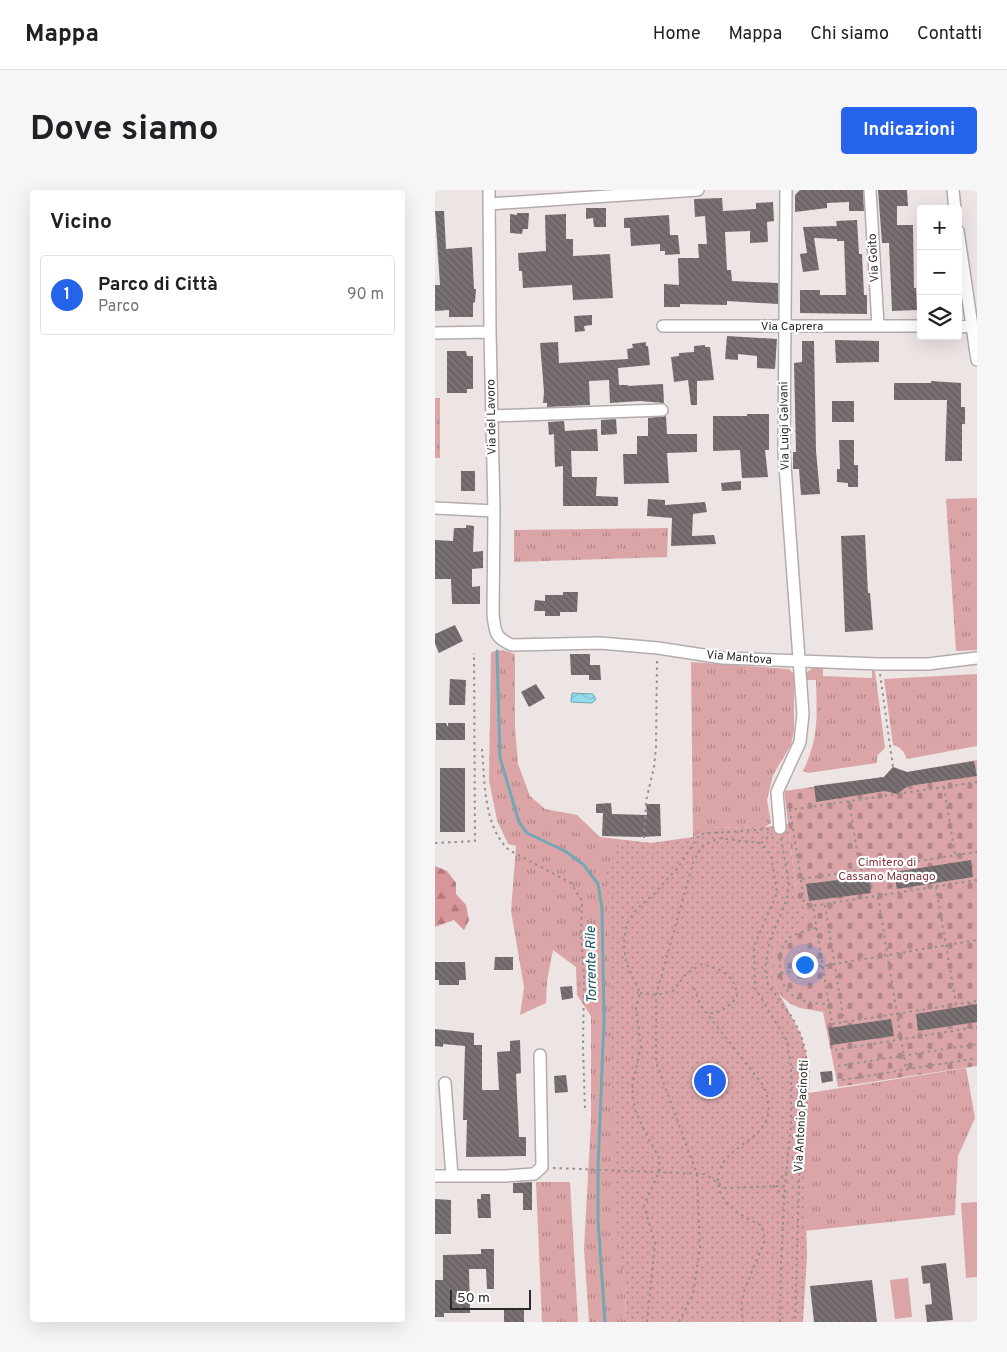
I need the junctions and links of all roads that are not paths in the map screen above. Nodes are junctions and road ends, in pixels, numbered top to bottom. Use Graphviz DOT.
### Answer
graph roads {
  1 [pos="489,190"];
  2 [pos="699,190"];
  3 [pos="786,190"];
  4 [pos="870,190"];
  5 [pos="953,190"];
  6 [pos="489,204"];
  7 [pos="955,205"];
  8 [pos="961,250"];
  9 [pos="878,325"];
  10 [pos="663,326"];
  11 [pos="917,326"];
  12 [pos="971,326"];
  13 [pos="784,327"];
  14 [pos="962,327"];
  15 [pos="489,332"];
  16 [pos="435,333"];
  17 [pos="977,360"];
  18 [pos="662,410"];
  19 [pos="492,416"];
  20 [pos="435,508"];
  21 [pos="494,511"];
  22 [pos="502,641"];
  23 [pos="977,658"];
  24 [pos="798,662"];
  25 [pos="779,828"];
  26 [pos="539,1055"];
  27 [pos="445,1083"];
  28 [pos="435,1176"];
  29 [pos="452,1176"];
  1 -- 6 [label="street, Via del Lavoro"];
  2 -- 6 [label="street"];
  3 -- 13 [label="street, Via Luigi Galvani"];
  4 -- 9 [label="street, Via Goito"];
  5 -- 7 [label="street"];
  6 -- 15 [label="street, Via del Lavoro"];
  8 -- 12 [label="street"];
  9 -- 11 [label="street, Via Caprera"];
  9 -- 13 [label="street, Via Caprera"];
  10 -- 13 [label="street, Via Caprera"];
  12 -- 14 [label="street"];
  12 -- 17 [label="street"];
  13 -- 24 [label="street, Via Luigi Galvani"];
  15 -- 16 [label="street"];
  15 -- 19 [label="street, Via del Lavoro"];
  18 -- 19 [label="street"];
  19 -- 21 [label="street, Via del Lavoro"];
  20 -- 21 [label="street"];
  21 -- 22 [label="street, Via del Lavoro"];
  22 -- 24 [label="street, Via Mantova"];
  23 -- 24 [label="street, Via Mantova"];
  24 -- 25 [label="street"];
  26 -- 29 [label="street"];
  27 -- 29 [label="street"];
  28 -- 29 [label="street"];
}
